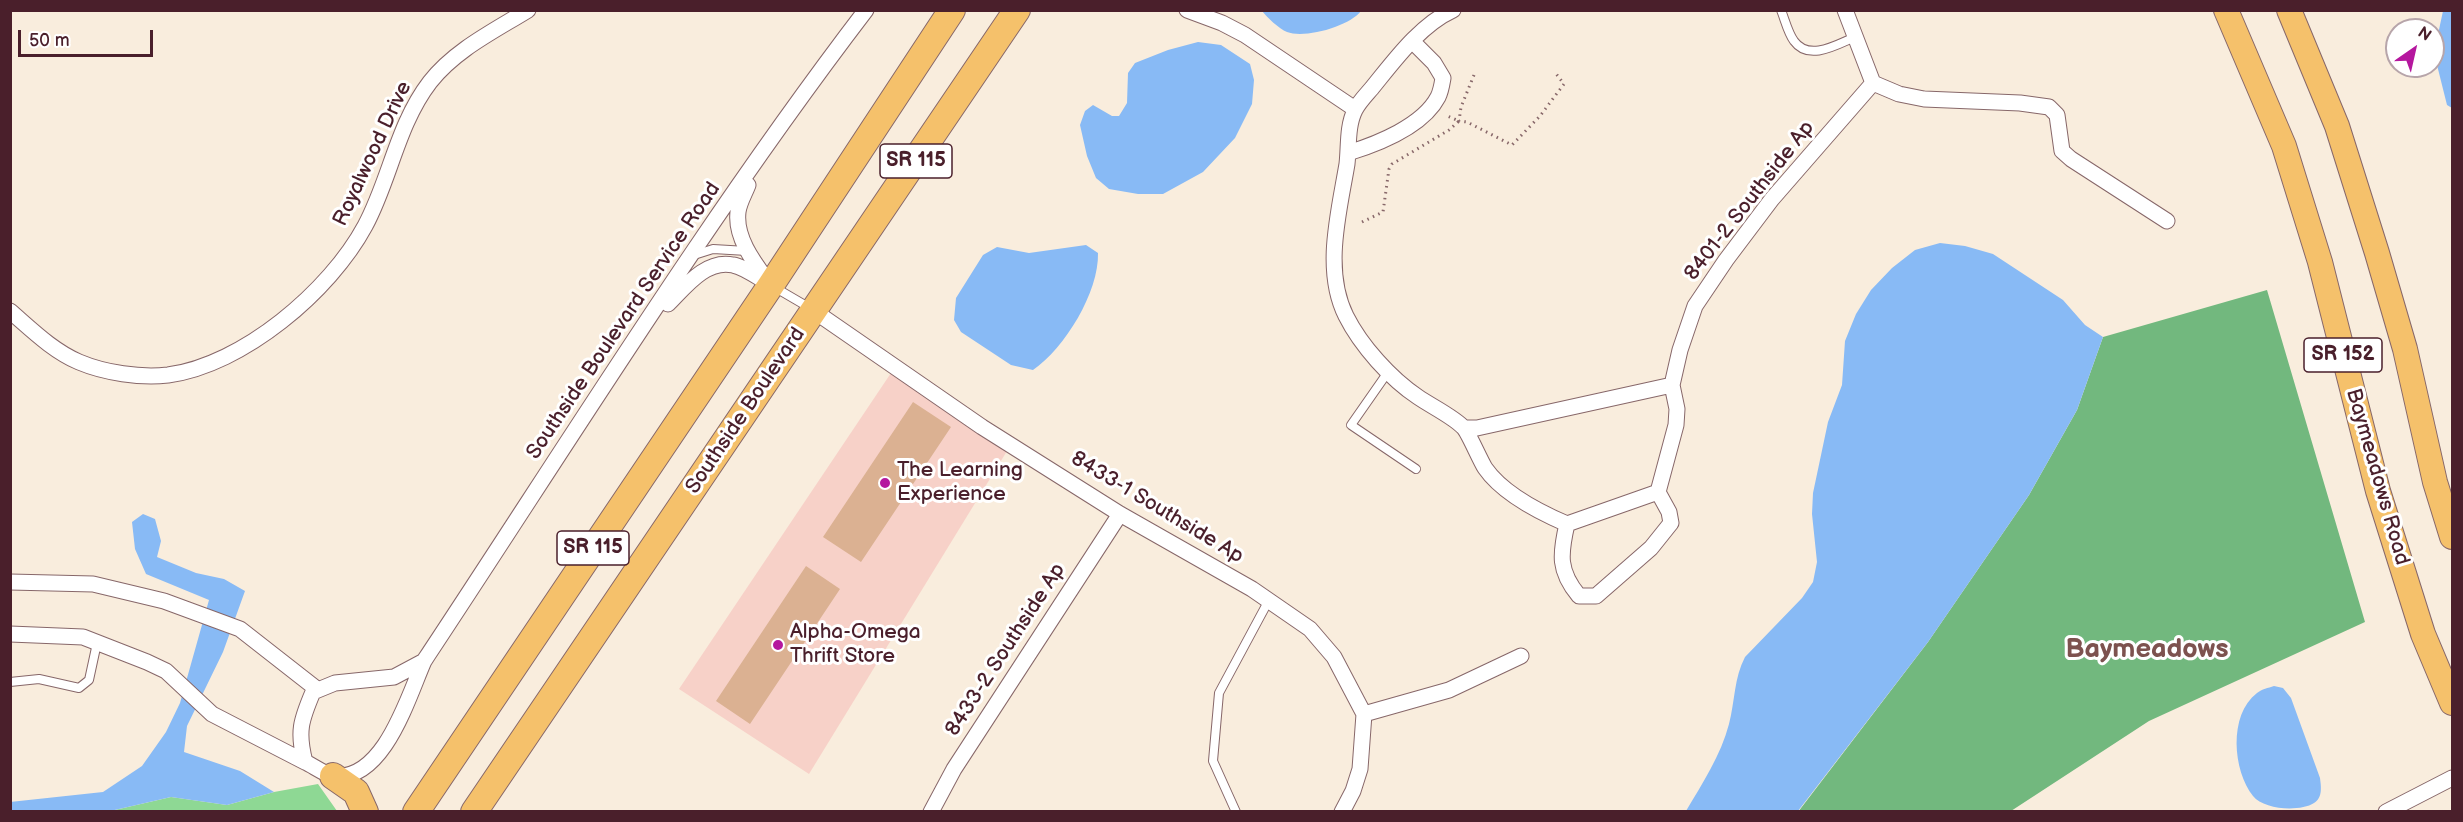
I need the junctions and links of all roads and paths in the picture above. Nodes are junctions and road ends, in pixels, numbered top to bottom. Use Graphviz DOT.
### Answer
graph roads {
  1 [pos="528,10"];
  2 [pos="866,10"];
  3 [pos="952,10"];
  4 [pos="1017,10"];
  5 [pos="1186,10"];
  6 [pos="1453,10"];
  7 [pos="1781,10"];
  8 [pos="1845,10"];
  9 [pos="2226,10"];
  10 [pos="2289,10"];
  11 [pos="1855,37"];
  12 [pos="1413,42"];
  13 [pos="1554,71"];
  14 [pos="1474,75"];
  15 [pos="1873,83"];
  16 [pos="1430,108"];
  17 [pos="1355,109"];
  18 [pos="1459,121"];
  19 [pos="763,151"];
  20 [pos="1347,153"];
  21 [pos="2167,220"];
  22 [pos="1362,222"];
  23 [pos="748,251"];
  24 [pos="692,255"];
  25 [pos="771,285"];
  26 [pos="10,311"];
  27 [pos="814,311"];
  28 [pos="645,327"];
  29 [pos="1388,372"];
  30 [pos="1672,385"];
  31 [pos="1464,428"];
  32 [pos="1416,469"];
  33 [pos="1658,492"];
  34 [pos="1120,514"];
  35 [pos="1568,524"];
  36 [pos="2452,537"];
  37 [pos="10,582"];
  38 [pos="1269,600"];
  39 [pos="10,634"];
  40 [pos="97,643"];
  41 [pos="1521,656"];
  42 [pos="424,661"];
  43 [pos="10,682"];
  44 [pos="318,690"];
  45 [pos="2452,703"];
  46 [pos="1364,714"];
  47 [pos="306,762"];
  48 [pos="333,776"];
  49 [pos="2452,778"];
  50 [pos="481,807"];
  51 [pos="365,812"];
  52 [pos="416,812"];
  53 [pos="931,812"];
  54 [pos="1236,812"];
  55 [pos="1342,812"];
  56 [pos="2386,812"];
  1 -- 26 [label="street, Royalwood Drive"];
  2 -- 19 [label="street, Southside Boulevard Service Road"];
  3 -- 25 [label="highway, SR 115"];
  4 -- 27 [label="highway, Southside Boulevard / SR 115"];
  5 -- 17 [label="street"];
  6 -- 12 [label="street"];
  7 -- 11 [label="lane"];
  8 -- 11 [label="street"];
  9 -- 45 [label="main road, Baymeadows Road / SR 152"];
  10 -- 36 [label="main road, SR 152"];
  11 -- 15 [label="street"];
  12 -- 16 [label="street"];
  12 -- 17 [label="street"];
  13 -- 18 [label="path"];
  14 -- 18 [label="path"];
  15 -- 21 [label="street"];
  15 -- 30 [label="street, 8401-2 Southside Ap"];
  16 -- 18 [label="path"];
  16 -- 20 [label="street"];
  17 -- 20 [label="street"];
  18 -- 22 [label="path"];
  19 -- 23 [label="street"];
  19 -- 24 [label="street, Southside Boulevard Service Road"];
  20 -- 29 [label="street"];
  23 -- 24 [label="lane"];
  23 -- 25 [label="street"];
  24 -- 28 [label="street, Southside Boulevard Service Road"];
  25 -- 27 [label="lane"];
  25 -- 28 [label="street"];
  25 -- 52 [label="highway, SR 115"];
  27 -- 34 [label="street, 8433-1 Southside Ap"];
  27 -- 50 [label="highway, Southside Boulevard / SR 115"];
  28 -- 42 [label="street, Southside Boulevard Service Road"];
  29 -- 31 [label="street"];
  29 -- 32 [label="lane"];
  30 -- 31 [label="street"];
  30 -- 33 [label="street, 8401-2 Southside Ap"];
  31 -- 35 [label="street"];
  33 -- 35 [label="street"];
  33 -- 35 [label="street"];
  34 -- 38 [label="street, 8433-1 Southside Ap"];
  34 -- 53 [label="street, 8433-2 Southside Ap"];
  37 -- 44 [label="street"];
  38 -- 46 [label="street, 8433-1 Southside Ap"];
  38 -- 54 [label="lane"];
  39 -- 40 [label="street"];
  40 -- 43 [label="lane"];
  40 -- 47 [label="street"];
  41 -- 46 [label="street"];
  42 -- 44 [label="street, Southside Boulevard Service Road"];
  42 -- 48 [label="street, Southside Boulevard Service Road"];
  44 -- 47 [label="street"];
  46 -- 55 [label="street"];
  47 -- 48 [label="street"];
  48 -- 51 [label="highway"];
  49 -- 56 [label="street"];
}
